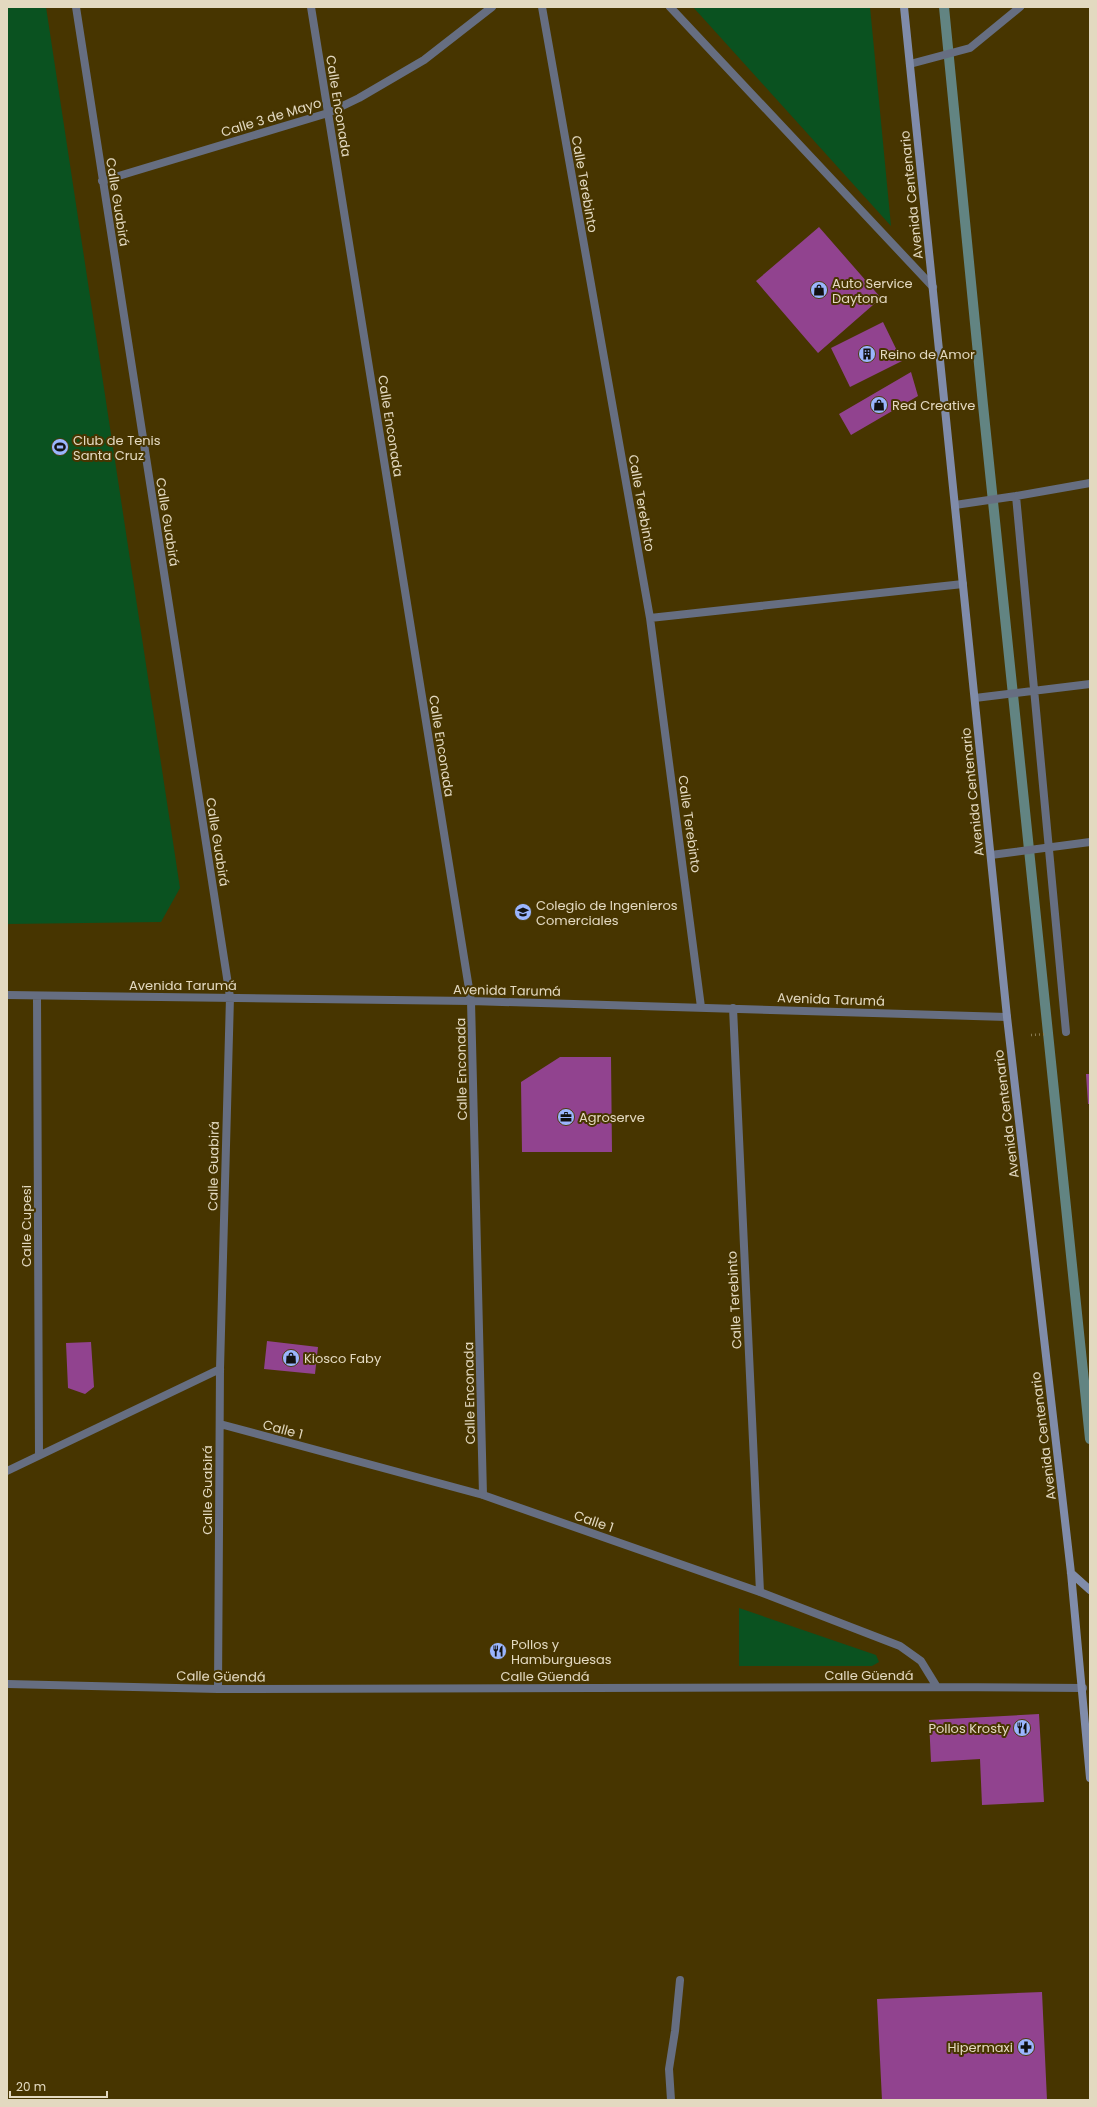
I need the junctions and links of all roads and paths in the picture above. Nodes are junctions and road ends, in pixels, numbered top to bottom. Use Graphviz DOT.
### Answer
graph roads {
  1 [pos="76,7"];
  2 [pos="311,7"];
  3 [pos="492,7"];
  4 [pos="542,7"];
  5 [pos="670,7"];
  6 [pos="904,7"];
  7 [pos="1020,7"];
  8 [pos="910,64"];
  9 [pos="328,113"];
  10 [pos="102,180"];
  11 [pos="933,287"];
  12 [pos="1090,483"];
  13 [pos="1016,496"];
  14 [pos="955,504"];
  15 [pos="963,584"];
  16 [pos="650,618"];
  17 [pos="1090,684"];
  18 [pos="1034,691"];
  19 [pos="975,698"];
  20 [pos="1090,842"];
  21 [pos="1049,846"];
  22 [pos="991,855"];
  23 [pos="7,995"];
  24 [pos="37,996"];
  25 [pos="230,997"];
  26 [pos="471,1001"];
  27 [pos="701,1007"];
  28 [pos="733,1008"];
  29 [pos="1007,1017"];
  30 [pos="1066,1032"];
  31 [pos="220,1369"];
  32 [pos="220,1424"];
  33 [pos="39,1456"];
  34 [pos="7,1470"];
  35 [pos="483,1495"];
  36 [pos="1072,1573"];
  37 [pos="1090,1590"];
  38 [pos="760,1592"];
  39 [pos="7,1684"];
  40 [pos="937,1687"];
  41 [pos="1083,1688"];
  42 [pos="218,1689"];
  43 [pos="1090,1778"];
  44 [pos="680,1980"];
  45 [pos="671,2100"];
  1 -- 10 [label="street, Calle Guabirá"];
  2 -- 9 [label="street, Calle Enconada"];
  3 -- 9 [label="street, Calle 3 de Mayo"];
  4 -- 16 [label="street, Calle Terebinto"];
  5 -- 11 [label="street"];
  6 -- 8 [label="street, Avenida Centenario"];
  7 -- 8 [label="street"];
  8 -- 11 [label="street, Avenida Centenario"];
  9 -- 10 [label="street, Calle 3 de Mayo"];
  9 -- 26 [label="street, Calle Enconada"];
  10 -- 25 [label="street, Calle Guabirá"];
  11 -- 14 [label="street, Avenida Centenario"];
  12 -- 13 [label="street"];
  13 -- 14 [label="street"];
  13 -- 18 [label="street"];
  14 -- 15 [label="street, Avenida Centenario"];
  15 -- 16 [label="street"];
  15 -- 19 [label="street, Avenida Centenario"];
  16 -- 27 [label="street, Calle Terebinto"];
  17 -- 18 [label="street"];
  18 -- 19 [label="street"];
  18 -- 21 [label="street"];
  19 -- 22 [label="street, Avenida Centenario"];
  20 -- 21 [label="street"];
  21 -- 22 [label="street"];
  21 -- 30 [label="street"];
  22 -- 29 [label="street, Avenida Centenario"];
  23 -- 24 [label="street, Avenida Tarumá"];
  24 -- 25 [label="street, Avenida Tarumá"];
  24 -- 33 [label="street, Calle Cupesi"];
  25 -- 26 [label="street, Avenida Tarumá"];
  25 -- 31 [label="street, Calle Guabirá"];
  26 -- 27 [label="street, Avenida Tarumá"];
  26 -- 35 [label="street, Calle Enconada"];
  27 -- 28 [label="street, Avenida Tarumá"];
  28 -- 29 [label="street, Avenida Tarumá"];
  28 -- 38 [label="street, Calle Terebinto"];
  29 -- 36 [label="street, Avenida Centenario"];
  31 -- 32 [label="street, Calle Guabirá"];
  31 -- 33 [label="street"];
  32 -- 35 [label="street, Calle 1"];
  32 -- 42 [label="street, Calle Guabirá"];
  33 -- 34 [label="street"];
  35 -- 38 [label="street, Calle 1"];
  36 -- 37 [label="street"];
  36 -- 41 [label="street, Avenida Centenario"];
  38 -- 40 [label="street, Calle 1"];
  39 -- 42 [label="street, Calle Güendá"];
  40 -- 41 [label="street, Calle Güendá"];
  40 -- 42 [label="street, Calle Güendá"];
  41 -- 43 [label="street, Avenida Centenario"];
  44 -- 45 [label="street"];
}
